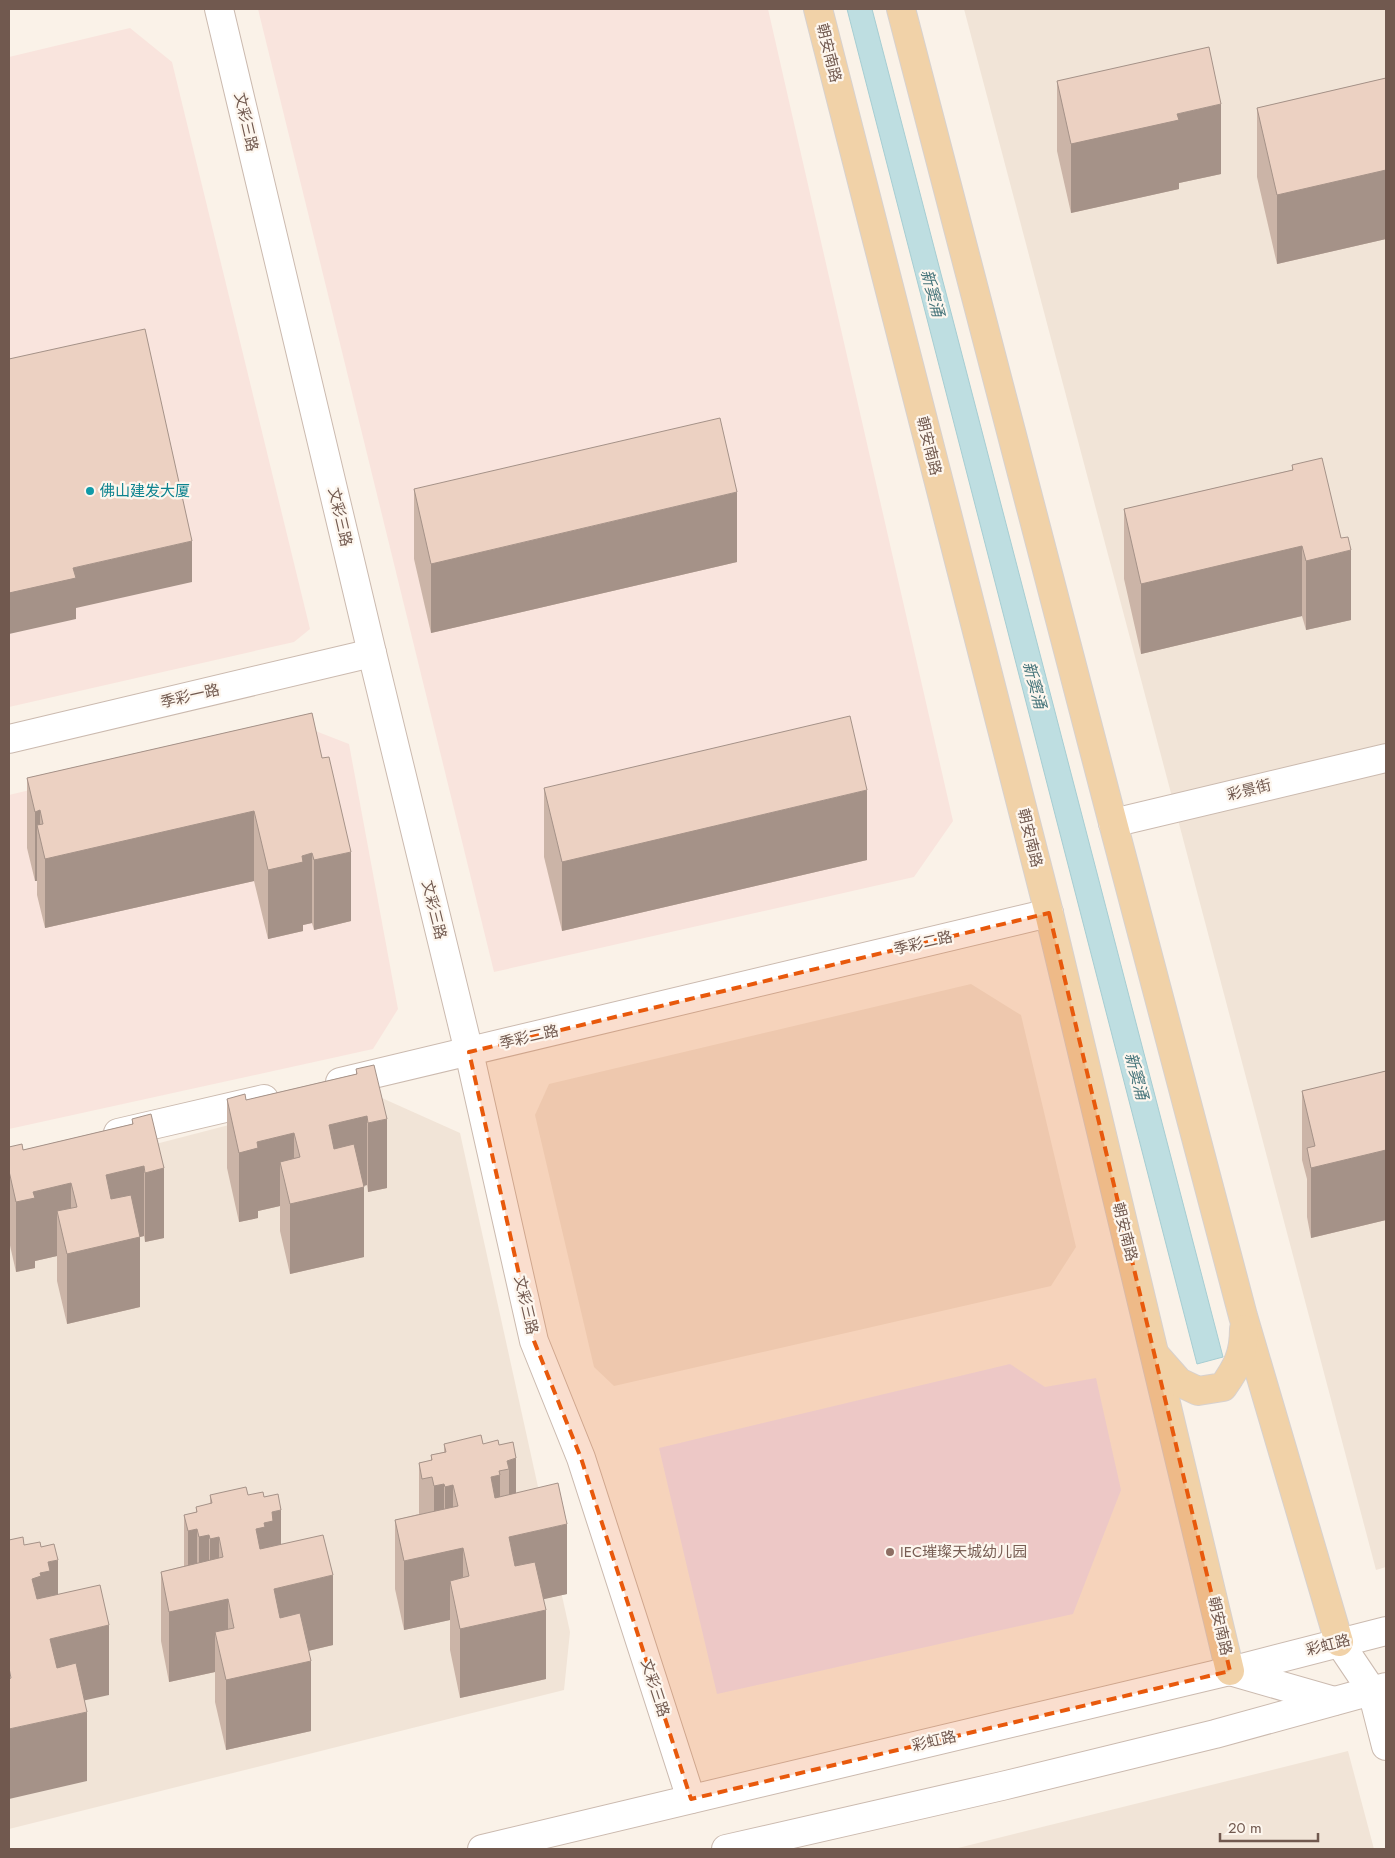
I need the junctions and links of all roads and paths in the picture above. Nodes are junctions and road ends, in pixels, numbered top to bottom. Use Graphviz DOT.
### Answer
graph roads {
  1 [pos="220,9"];
  2 [pos="818,9"];
  3 [pos="901,9"];
  4 [pos="372,654"];
  5 [pos="9,740"];
  6 [pos="1386,758"];
  7 [pos="1112,823"];
  8 [pos="1049,913"];
  9 [pos="469,1052"];
  10 [pos="315,1087"];
  11 [pos="287,1094"];
  12 [pos="95,1139"];
  13 [pos="1243,1316"];
  14 [pos="1155,1355"];
  15 [pos="1386,1630"];
  16 [pos="1338,1642"];
  17 [pos="1230,1670"];
  18 [pos="1379,1689"];
  19 [pos="1334,1701"];
  20 [pos="1386,1746"];
  21 [pos="691,1799"];
  22 [pos="482,1849"];
  23 [pos="726,1849"];
  1 -- 4 [label="street, 文彩三路"];
  2 -- 8 [label="main road, 朝安南路"];
  3 -- 7 [label="main road"];
  4 -- 5 [label="street, 季彩一路"];
  4 -- 9 [label="street, 文彩三路"];
  6 -- 7 [label="street, 彩景街"];
  7 -- 13 [label="main road"];
  8 -- 9 [label="street, 季彩二路"];
  8 -- 14 [label="main road, 朝安南路"];
  9 -- 10 [label="street, 季彩二路"];
  9 -- 21 [label="street, 文彩三路"];
  11 -- 12 [label="street"];
  13 -- 14 [label="main road"];
  13 -- 16 [label="main road"];
  14 -- 17 [label="main road, 朝安南路"];
  15 -- 16 [label="street, 彩虹路"];
  16 -- 17 [label="street, 彩虹路"];
  16 -- 18 [label="street"];
  17 -- 19 [label="street"];
  17 -- 21 [label="street, 彩虹路"];
  18 -- 19 [label="street"];
  18 -- 20 [label="street"];
  19 -- 23 [label="street"];
  21 -- 22 [label="street, 彩虹路"];
}
